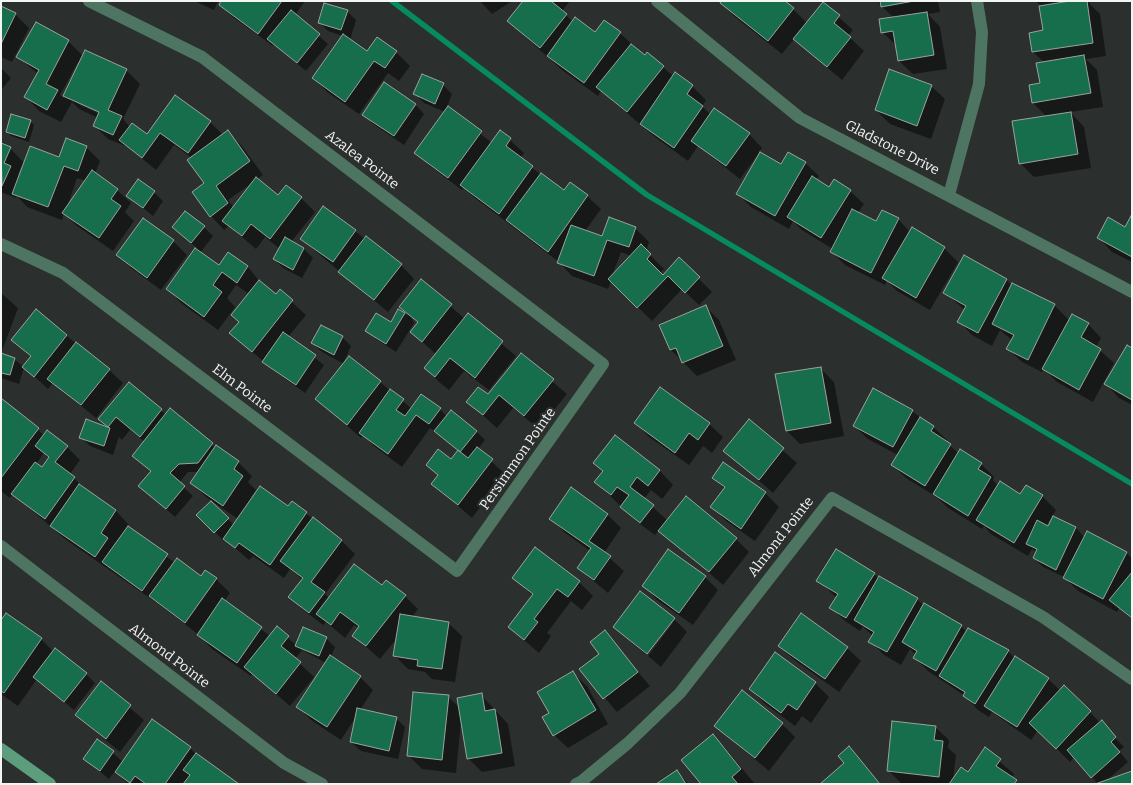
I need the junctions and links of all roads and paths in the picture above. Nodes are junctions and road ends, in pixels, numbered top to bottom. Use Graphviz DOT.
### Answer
graph roads {
  1 [pos="89,1"];
  2 [pos="977,1"];
  3 [pos="658,2"];
  4 [pos="949,195"];
  5 [pos="1,244"];
  6 [pos="1132,292"];
  7 [pos="603,364"];
  8 [pos="1,546"];
  9 [pos="457,571"];
  10 [pos="1132,679"];
  11 [pos="1,750"];
  12 [pos="50,784"];
  13 [pos="322,784"];
  14 [pos="576,784"];
  1 -- 7 [label="street, Azalea Pointe"];
  2 -- 4 [label="street"];
  3 -- 4 [label="street, Gladstone Drive"];
  4 -- 6 [label="street, Gladstone Drive"];
  5 -- 9 [label="street, Elm Pointe"];
  7 -- 9 [label="street, Persimmon Pointe"];
  8 -- 13 [label="street, Almond Pointe"];
  10 -- 14 [label="street, Almond Pointe"];
  11 -- 12 [label="street"];
}
